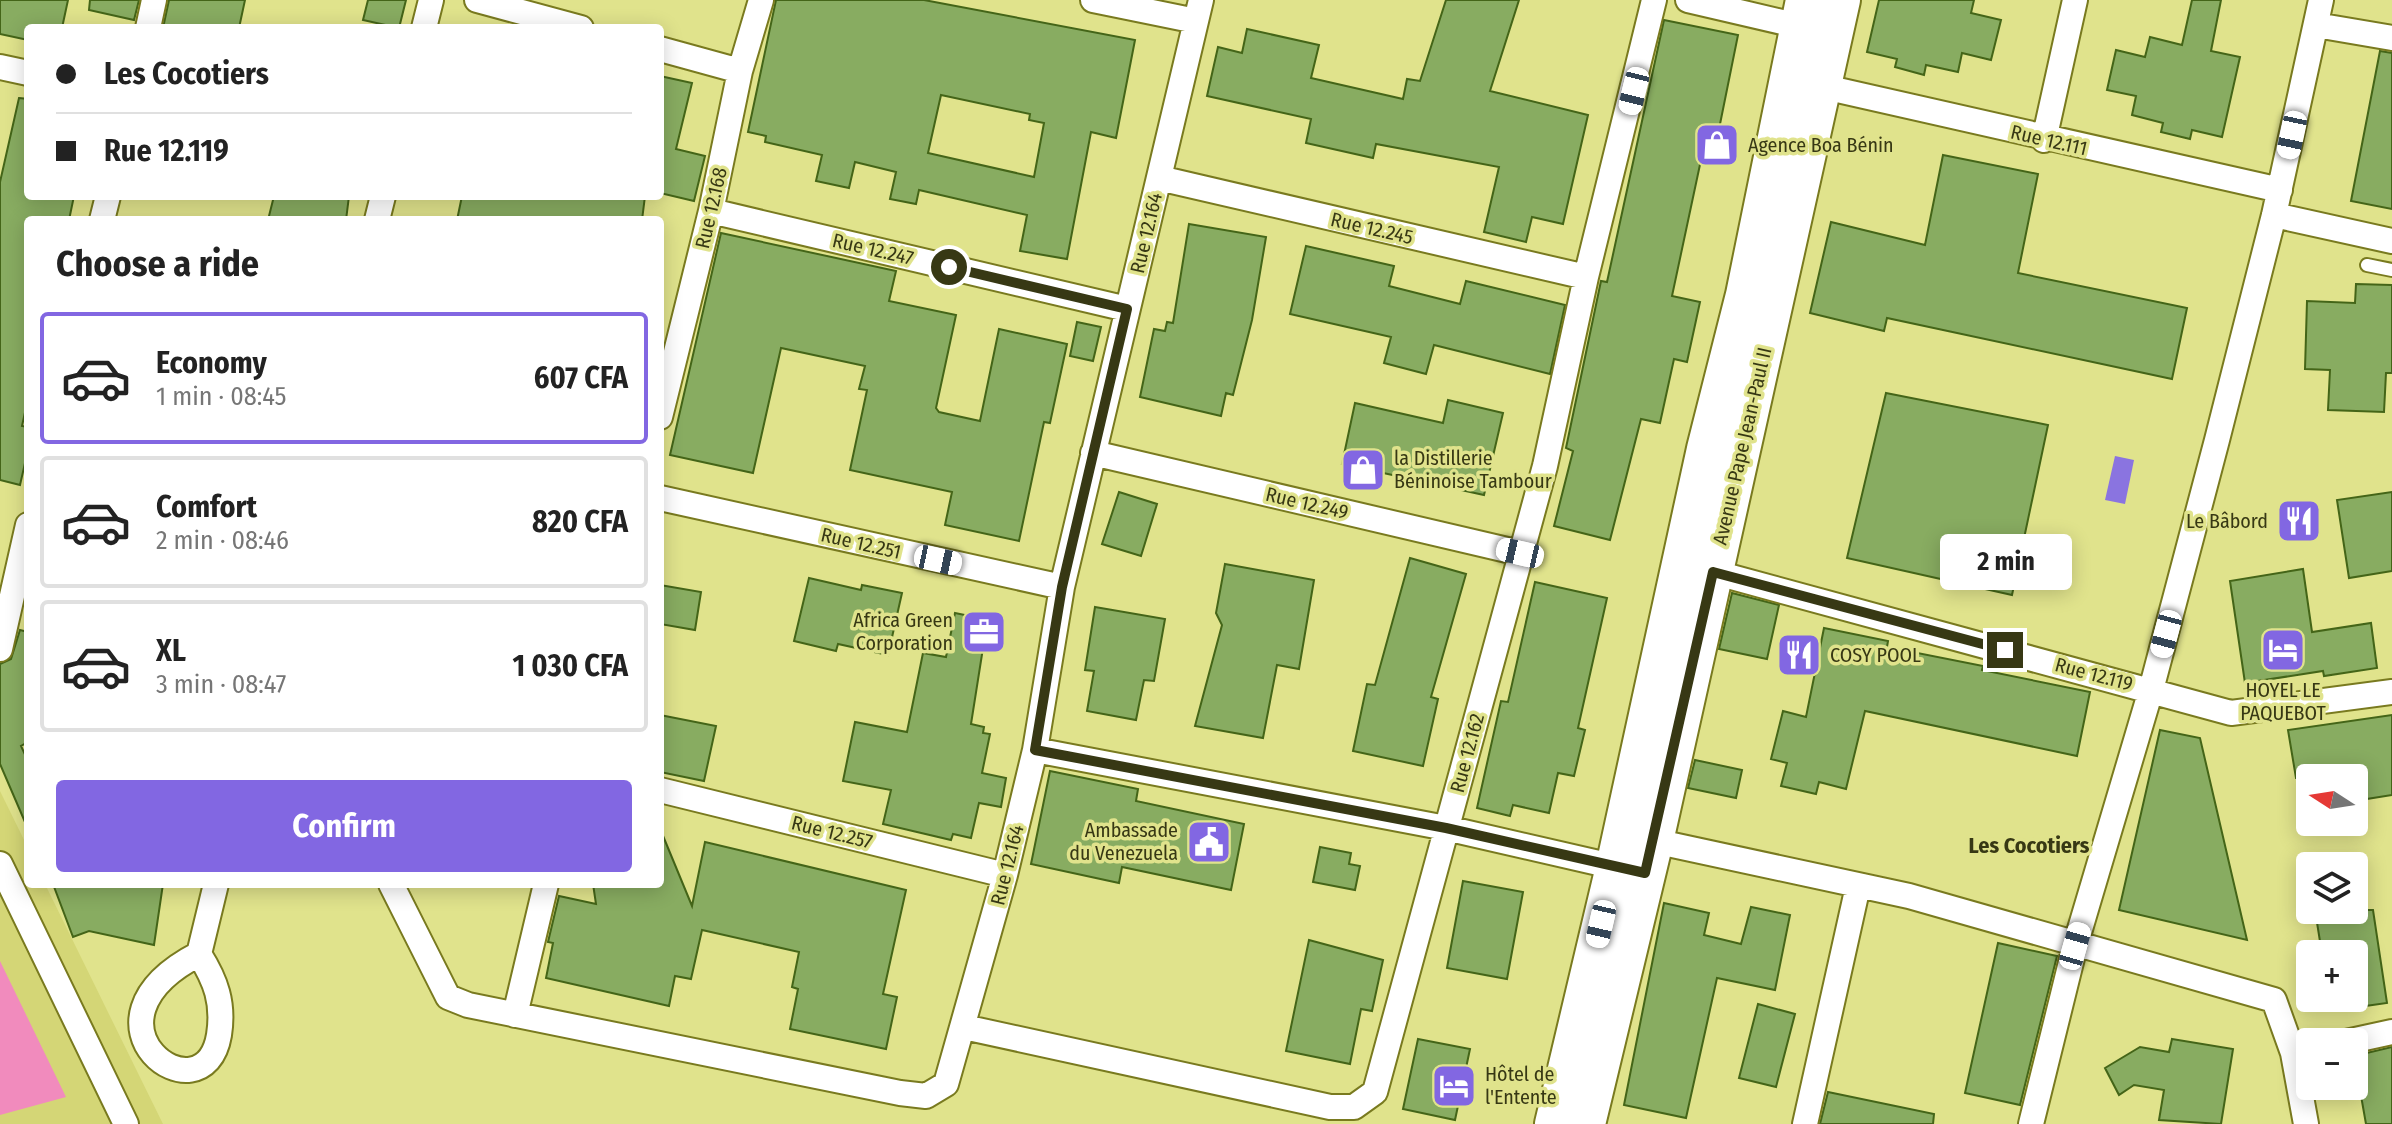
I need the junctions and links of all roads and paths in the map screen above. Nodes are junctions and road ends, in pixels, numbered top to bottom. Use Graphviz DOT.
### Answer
graph roads {
  1 [pos="154,0"];
  2 [pos="431,0"];
  3 [pos="477,0"];
  4 [pos="761,0"];
  5 [pos="1093,0"];
  6 [pos="1654,0"];
  7 [pos="1688,0"];
  8 [pos="1841,0"];
  9 [pos="2075,0"];
  10 [pos="2321,0"];
  11 [pos="1199,11"];
  12 [pos="1802,13"];
  13 [pos="149,24"];
  14 [pos="425,24"];
  15 [pos="566,24"];
  16 [pos="2316,25"];
  17 [pos="2392,38"];
  18 [pos="664,50"];
  19 [pos="0,67"];
  20 [pos="740,71"];
  21 [pos="24,72"];
  22 [pos="1820,86"];
  23 [pos="2044,140"];
  24 [pos="1159,178"];
  25 [pos="2280,190"];
  26 [pos="711,211"];
  27 [pos="2274,215"];
  28 [pos="2392,241"];
  29 [pos="2367,265"];
  30 [pos="2392,270"];
  31 [pos="1586,277"];
  32 [pos="1127,309"];
  33 [pos="664,401"];
  34 [pos="1093,453"];
  35 [pos="664,499"];
  36 [pos="24,543"];
  37 [pos="1520,553"];
  38 [pos="1713,572"];
  39 [pos="1062,587"];
  40 [pos="0,649"];
  41 [pos="2151,690"];
  42 [pos="2392,692"];
  43 [pos="1035,750"];
  44 [pos="664,791"];
  45 [pos="1446,828"];
  46 [pos="1638,860"];
  47 [pos="0,864"];
  48 [pos="1005,875"];
  49 [pos="1858,886"];
  50 [pos="215,888"];
  51 [pos="393,888"];
  52 [pos="545,888"];
  53 [pos="2075,946"];
  54 [pos="199,954"];
  55 [pos="515,1015"];
  56 [pos="964,1027"];
  57 [pos="2392,1032"];
  58 [pos="2368,1037"];
  59 [pos="2296,1042"];
  60 [pos="2304,1100"];
  61 [pos="126,1124"];
  62 [pos="1554,1124"];
  63 [pos="1586,1124"];
  64 [pos="1805,1124"];
  65 [pos="2031,1124"];
  66 [pos="2306,1124"];
  1 -- 13 [label="street"];
  2 -- 14 [label="street"];
  3 -- 15 [label="street"];
  4 -- 20 [label="street, Rue 12.168"];
  5 -- 11 [label="street"];
  6 -- 31 [label="street, Rue 12.162"];
  7 -- 12 [label="street"];
  8 -- 22 [label="main road, Avenue Pape Jean-Paul II"];
  9 -- 23 [label="street"];
  10 -- 16 [label="street"];
  11 -- 24 [label="street, Rue 12.164"];
  12 -- 46 [label="main road, Avenue Pape Jean-Paul II"];
  16 -- 17 [label="street"];
  16 -- 25 [label="street"];
  18 -- 20 [label="street"];
  19 -- 21 [label="street"];
  20 -- 26 [label="street, Rue 12.168"];
  22 -- 23 [label="street, Rue 12.111"];
  22 -- 38 [label="main road, Avenue Pape Jean-Paul II"];
  23 -- 25 [label="street, Rue 12.111"];
  24 -- 31 [label="street, Rue 12.245"];
  24 -- 32 [label="street, Rue 12.164"];
  25 -- 27 [label="street"];
  26 -- 32 [label="street, Rue 12.247"];
  26 -- 33 [label="street, Rue 12.168"];
  27 -- 28 [label="street"];
  27 -- 41 [label="street"];
  29 -- 30 [label="lane"];
  31 -- 37 [label="street, Rue 12.162"];
  32 -- 34 [label="street, Rue 12.164"];
  34 -- 37 [label="street, Rue 12.249"];
  34 -- 39 [label="street, Rue 12.164"];
  35 -- 39 [label="street, Rue 12.251"];
  36 -- 40 [label="street"];
  37 -- 45 [label="street, Rue 12.162"];
  38 -- 41 [label="street, Rue 12.119"];
  38 -- 46 [label="main road, Avenue Pape Jean-Paul II"];
  39 -- 43 [label="street, Rue 12.164"];
  41 -- 42 [label="street, Rue 12.119"];
  41 -- 53 [label="street"];
  43 -- 45 [label="street"];
  43 -- 48 [label="street, Rue 12.164"];
  44 -- 48 [label="street, Rue 12.257"];
  45 -- 46 [label="street"];
  45 -- 56 [label="street, Rue 12.162"];
  46 -- 49 [label="street"];
  46 -- 62 [label="main road, Avenue Pape Jean-Paul II"];
  46 -- 63 [label="main road, Avenue Pape Jean-Paul II"];
  47 -- 61 [label="street"];
  48 -- 56 [label="street, Rue 12.164"];
  49 -- 53 [label="street"];
  49 -- 64 [label="street"];
  50 -- 54 [label="street"];
  51 -- 55 [label="street, Rue 12.164"];
  52 -- 55 [label="street"];
  53 -- 59 [label="street"];
  53 -- 65 [label="street"];
  54 -- 54 [label="street"];
  55 -- 56 [label="street, Rue 12.164"];
  57 -- 58 [label="street"];
  60 -- 66 [label="street"];
}
